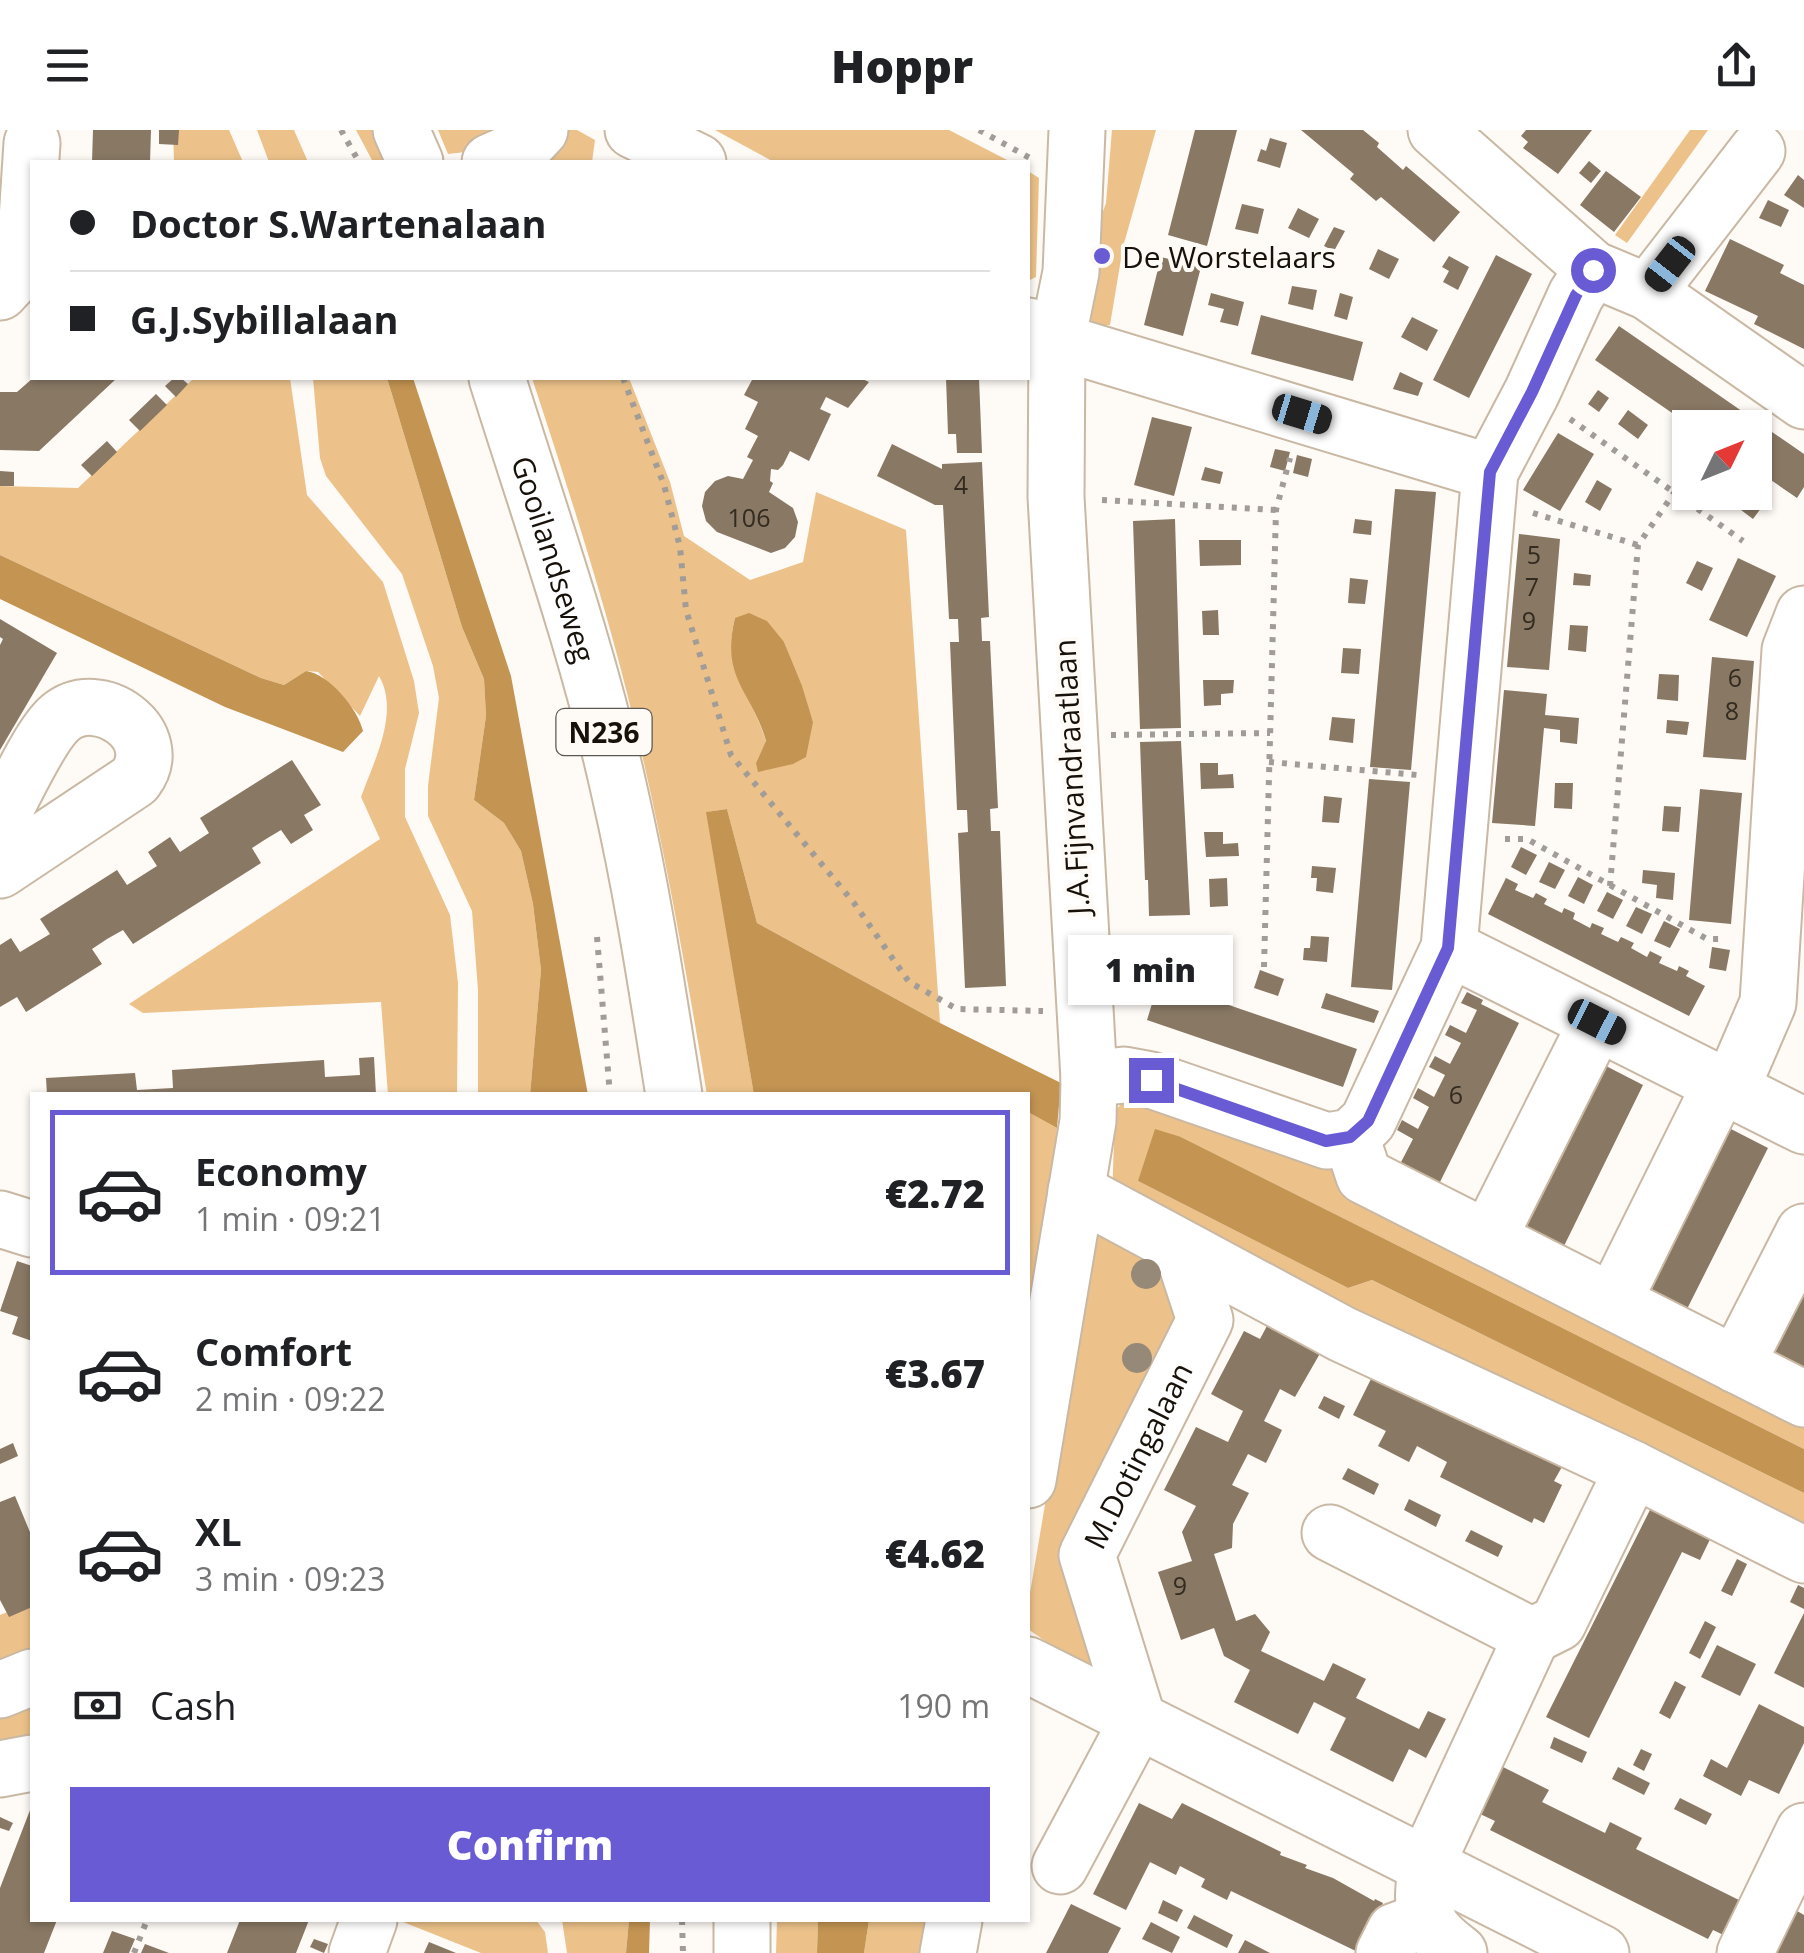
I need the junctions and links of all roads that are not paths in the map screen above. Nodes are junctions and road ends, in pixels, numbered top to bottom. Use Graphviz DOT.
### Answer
graph roads {
  1 [pos="400,130"];
  2 [pos="540,130"];
  3 [pos="1436,130"];
  4 [pos="639,132"];
  5 [pos="32,142"];
  6 [pos="1076,147"];
  7 [pos="1757,151"];
  8 [pos="31,160"];
  9 [pos="414,160"];
  10 [pos="495,160"];
  11 [pos="694,160"];
  12 [pos="30,173"];
  13 [pos="1593,270"];
  14 [pos="0,292"];
  15 [pos="1648,292"];
  16 [pos="1042,334"];
  17 [pos="498,380"];
  18 [pos="1804,400"];
  19 [pos="1489,487"];
  20 [pos="1804,614"];
  21 [pos="0,820"];
  22 [pos="0,870"];
  23 [pos="1448,948"];
  24 [pos="1597,1022"];
  25 [pos="1089,1080"];
  26 [pos="1726,1086"];
  27 [pos="673,1092"];
  28 [pos="1804,1126"];
  29 [pos="1350,1137"];
  30 [pos="1076,1191"];
  31 [pos="0,1219"];
  32 [pos="30,1228"];
  33 [pos="1804,1232"];
  34 [pos="1488,1240"];
  35 [pos="1182,1250"];
  36 [pos="1613,1302"];
  37 [pos="1736,1364"];
  38 [pos="1804,1399"];
  39 [pos="1030,1468"];
  40 [pos="1633,1468"];
  41 [pos="1330,1533"];
  42 [pos="1804,1555"];
  43 [pos="1532,1636"];
  44 [pos="1030,1666"];
  45 [pos="30,1678"];
  46 [pos="0,1690"];
  47 [pos="1138,1720"];
  48 [pos="30,1762"];
  49 [pos="0,1769"];
  50 [pos="1804,1831"];
  51 [pos="1426,1865"];
  52 [pos="1060,1866"];
  53 [pos="369,1922"];
  54 [pos="742,1922"];
  55 [pos="954,1922"];
  56 [pos="1444,1936"];
  57 [pos="357,1953"];
  58 [pos="742,1953"];
  59 [pos="948,1953"];
  60 [pos="1384,1953"];
  61 [pos="1602,1953"];
  62 [pos="1744,1953"];
  1 -- 9 [label="street"];
  2 -- 10 [label="street"];
  3 -- 13 [label="street"];
  4 -- 11 [label="street"];
  5 -- 8 [label="street"];
  6 -- 16 [label="street, J.A.Fijnvandraatlaan"];
  7 -- 15 [label="street"];
  12 -- 14 [label="street"];
  13 -- 15 [label="street"];
  13 -- 19 [label="street"];
  15 -- 18 [label="street"];
  16 -- 19 [label="street"];
  16 -- 25 [label="street, J.A.Fijnvandraatlaan"];
  17 -- 27 [label="street, Gooilandseweg / N236"];
  19 -- 23 [label="street"];
  20 -- 26 [label="street"];
  21 -- 22 [label="street"];
  23 -- 24 [label="street"];
  23 -- 29 [label="street"];
  24 -- 26 [label="street"];
  24 -- 34 [label="street"];
  25 -- 29 [label="street"];
  25 -- 30 [label="street, J.A.Fijnvandraatlaan"];
  26 -- 28 [label="street"];
  26 -- 36 [label="street"];
  29 -- 34 [label="street"];
  30 -- 35 [label="street"];
  30 -- 39 [label="street, J.A.Fijnvandraatlaan"];
  31 -- 32 [label="street"];
  33 -- 37 [label="street"];
  34 -- 36 [label="street"];
  35 -- 40 [label="street"];
  35 -- 47 [label="street, M.Dotingalaan"];
  36 -- 37 [label="street"];
  37 -- 38 [label="street"];
  40 -- 42 [label="street"];
  40 -- 43 [label="street"];
  41 -- 43 [label="street"];
  43 -- 51 [label="street"];
  44 -- 47 [label="street"];
  45 -- 46 [label="street"];
  47 -- 51 [label="street"];
  47 -- 52 [label="street"];
  48 -- 49 [label="street"];
  50 -- 62 [label="street"];
  51 -- 56 [label="street"];
  51 -- 61 [label="street"];
  53 -- 57 [label="street"];
  54 -- 58 [label="street"];
  55 -- 59 [label="street"];
  56 -- 60 [label="street"];
}
